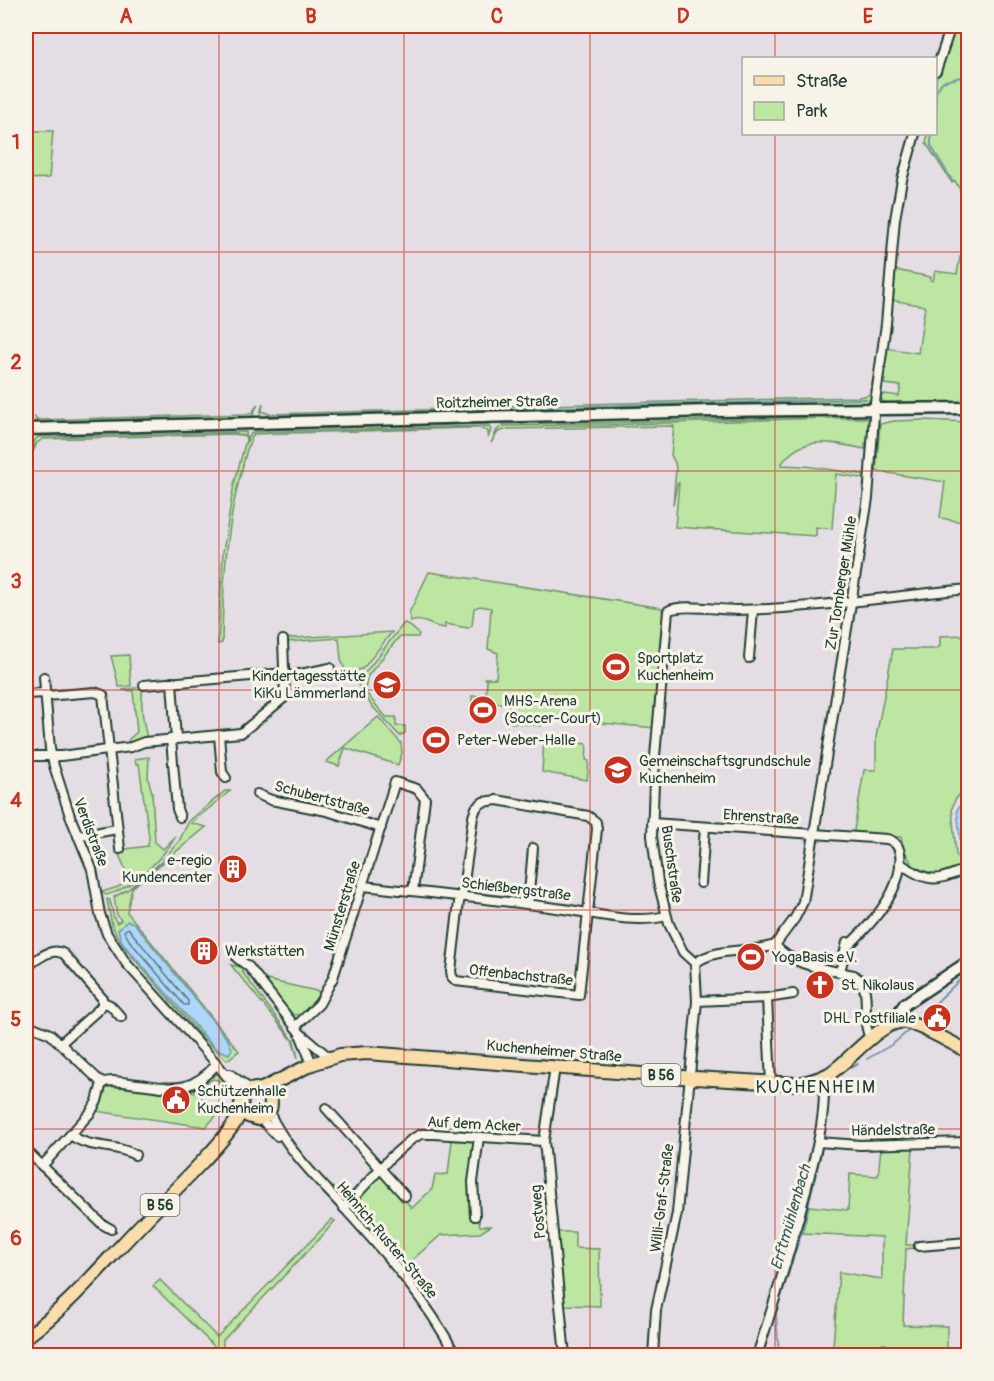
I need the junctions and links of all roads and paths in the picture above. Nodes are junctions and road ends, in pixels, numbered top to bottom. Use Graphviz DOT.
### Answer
graph roads {
  1 [pos="951,26"];
  2 [pos="937,68"];
  3 [pos="915,135"];
  4 [pos="875,408"];
  5 [pos="969,408"];
  6 [pos="26,429"];
  7 [pos="969,589"];
  8 [pos="852,601"];
  9 [pos="753,610"];
  10 [pos="283,640"];
  11 [pos="749,658"];
  12 [pos="330,668"];
  13 [pos="285,675"];
  14 [pos="44,677"];
  15 [pos="172,682"];
  16 [pos="144,685"];
  17 [pos="26,694"];
  18 [pos="46,694"];
  19 [pos="219,735"];
  20 [pos="174,739"];
  21 [pos="108,750"];
  22 [pos="26,756"];
  23 [pos="52,756"];
  24 [pos="226,778"];
  25 [pos="257,794"];
  26 [pos="180,817"];
  27 [pos="651,823"];
  28 [pos="705,827"];
  29 [pos="381,828"];
  30 [pos="117,829"];
  31 [pos="814,835"];
  32 [pos="78,837"];
  33 [pos="533,848"];
  34 [pos="120,849"];
  35 [pos="900,862"];
  36 [pos="969,869"];
  37 [pos="702,883"];
  38 [pos="363,886"];
  39 [pos="413,891"];
  40 [pos="461,897"];
  41 [pos="528,904"];
  42 [pos="587,912"];
  43 [pos="666,916"];
  44 [pos="775,945"];
  45 [pos="237,958"];
  46 [pos="969,962"];
  47 [pos="695,963"];
  48 [pos="26,967"];
  49 [pos="840,972"];
  50 [pos="793,994"];
  51 [pos="767,998"];
  52 [pos="697,1001"];
  53 [pos="103,1002"];
  54 [pos="121,1017"];
  55 [pos="897,1022"];
  56 [pos="26,1024"];
  57 [pos="298,1030"];
  58 [pos="871,1039"];
  59 [pos="61,1043"];
  60 [pos="969,1051"];
  61 [pos="330,1058"];
  62 [pos="217,1064"];
  63 [pos="312,1064"];
  64 [pos="555,1067"];
  65 [pos="294,1072"];
  66 [pos="823,1077"];
  67 [pos="689,1078"];
  68 [pos="104,1082"];
  69 [pos="771,1084"];
  70 [pos="249,1096"];
  71 [pos="326,1108"];
  72 [pos="263,1112"];
  73 [pos="71,1135"];
  74 [pos="479,1137"];
  75 [pos="544,1141"];
  76 [pos="821,1142"];
  77 [pos="969,1142"];
  78 [pos="215,1148"];
  79 [pos="26,1150"];
  80 [pos="135,1155"];
  81 [pos="42,1166"];
  82 [pos="381,1169"];
  83 [pos="405,1196"];
  84 [pos="344,1208"];
  85 [pos="474,1216"];
  86 [pos="111,1229"];
  87 [pos="969,1242"];
  88 [pos="919,1246"];
  89 [pos="26,1337"];
  90 [pos="456,1356"];
  91 [pos="565,1356"];
  92 [pos="653,1356"];
  93 [pos="757,1356"];
  1 -- 2 [label="street"];
  3 -- 4 [label="street, Zur Tomberger Mühle"];
  4 -- 5 [label="street, Roitzheimer Straße"];
  4 -- 6 [label="street, Roitzheimer Straße"];
  4 -- 8 [label="street, Zur Tomberger Mühle"];
  7 -- 8 [label="street"];
  8 -- 9 [label="street"];
  8 -- 31 [label="street, Zur Tomberger Mühle"];
  9 -- 11 [label="street"];
  9 -- 27 [label="street, Buschstraße"];
  10 -- 13 [label="street"];
  12 -- 13 [label="street"];
  13 -- 15 [label="street"];
  13 -- 19 [label="street"];
  14 -- 18 [label="street, Verdistraße"];
  15 -- 16 [label="street"];
  15 -- 20 [label="street"];
  17 -- 18 [label="street"];
  18 -- 21 [label="street"];
  18 -- 23 [label="street, Verdistraße"];
  19 -- 20 [label="street"];
  19 -- 24 [label="street"];
  20 -- 21 [label="street"];
  20 -- 26 [label="street"];
  21 -- 23 [label="street"];
  21 -- 30 [label="street"];
  22 -- 23 [label="street"];
  23 -- 32 [label="street, Verdistraße"];
  25 -- 29 [label="street, Schubertstraße"];
  27 -- 28 [label="street, Ehrenstraße"];
  27 -- 43 [label="street, Buschstraße"];
  28 -- 31 [label="street, Ehrenstraße"];
  28 -- 37 [label="street, Ehrenstraße"];
  29 -- 38 [label="street, Münsterstraße"];
  29 -- 39 [label="street, Münsterstraße"];
  30 -- 32 [label="street"];
  30 -- 34 [label="street"];
  31 -- 35 [label="street, Ehrenstraße"];
  31 -- 44 [label="street, Zur Tomberger Mühle"];
  32 -- 62 [label="street, Verdistraße"];
  33 -- 41 [label="street"];
  35 -- 36 [label="street"];
  35 -- 49 [label="street"];
  38 -- 39 [label="street, Schießbergstraße"];
  38 -- 57 [label="street, Münsterstraße"];
  39 -- 40 [label="street, Schießbergstraße"];
  40 -- 41 [label="street, Schießbergstraße"];
  40 -- 42 [label="street, Offenbachstraße"];
  40 -- 42 [label="street"];
  41 -- 42 [label="street, Schießbergstraße"];
  42 -- 43 [label="street, Schießbergstraße"];
  43 -- 47 [label="street, Buschstraße"];
  44 -- 47 [label="street"];
  44 -- 49 [label="street"];
  45 -- 57 [label="street"];
  46 -- 55 [label="street"];
  47 -- 52 [label="street"];
  48 -- 53 [label="street"];
  49 -- 58 [label="street"];
  50 -- 51 [label="street"];
  51 -- 52 [label="street"];
  51 -- 69 [label="street"];
  52 -- 67 [label="street"];
  53 -- 54 [label="street"];
  53 -- 59 [label="street"];
  55 -- 58 [label="main road, Kuchenheimer Straße / B 56"];
  55 -- 60 [label="main road"];
  56 -- 59 [label="street"];
  57 -- 61 [label="street"];
  57 -- 63 [label="street"];
  58 -- 66 [label="main road, Kuchenheimer Straße / B 56"];
  59 -- 68 [label="street"];
  61 -- 63 [label="main road, Kuchenheimer Straße / B 56"];
  61 -- 64 [label="main road, Kuchenheimer Straße / B 56"];
  62 -- 68 [label="street"];
  62 -- 70 [label="street, Verdistraße"];
  63 -- 65 [label="main road, Kuchenheimer Straße / B 56"];
  64 -- 67 [label="main road, Kuchenheimer Straße / B 56"];
  64 -- 75 [label="street, Postweg"];
  65 -- 70 [label="main road, Kuchenheimer Straße / B 56"];
  65 -- 72 [label="main road, Kuchenheimer Straße / B 56"];
  66 -- 69 [label="main road, Kuchenheimer Straße / B 56"];
  66 -- 76 [label="street"];
  67 -- 69 [label="main road, Kuchenheimer Straße / B 56"];
  67 -- 92 [label="street, Willi-Graf-Straße"];
  68 -- 73 [label="street"];
  70 -- 72 [label="main road"];
  70 -- 72 [label="main road"];
  70 -- 78 [label="main road, Kuchenheimer Straße / B 56"];
  71 -- 82 [label="street"];
  72 -- 78 [label="main road, Kuchenheimer Straße / B 56"];
  72 -- 84 [label="street, Heinrich-Ruster-Straße"];
  73 -- 80 [label="street"];
  73 -- 81 [label="street"];
  74 -- 75 [label="street, Auf dem Acker"];
  74 -- 82 [label="street, Auf dem Acker"];
  74 -- 85 [label="street"];
  75 -- 91 [label="street, Postweg"];
  76 -- 77 [label="street, Händelstraße"];
  76 -- 93 [label="street"];
  78 -- 89 [label="main road, Kuchenheimer Straße / B 56"];
  79 -- 81 [label="street"];
  81 -- 86 [label="street"];
  82 -- 83 [label="street"];
  82 -- 84 [label="street, Auf dem Acker"];
  84 -- 90 [label="street, Heinrich-Ruster-Straße"];
  87 -- 88 [label="street"];
}
